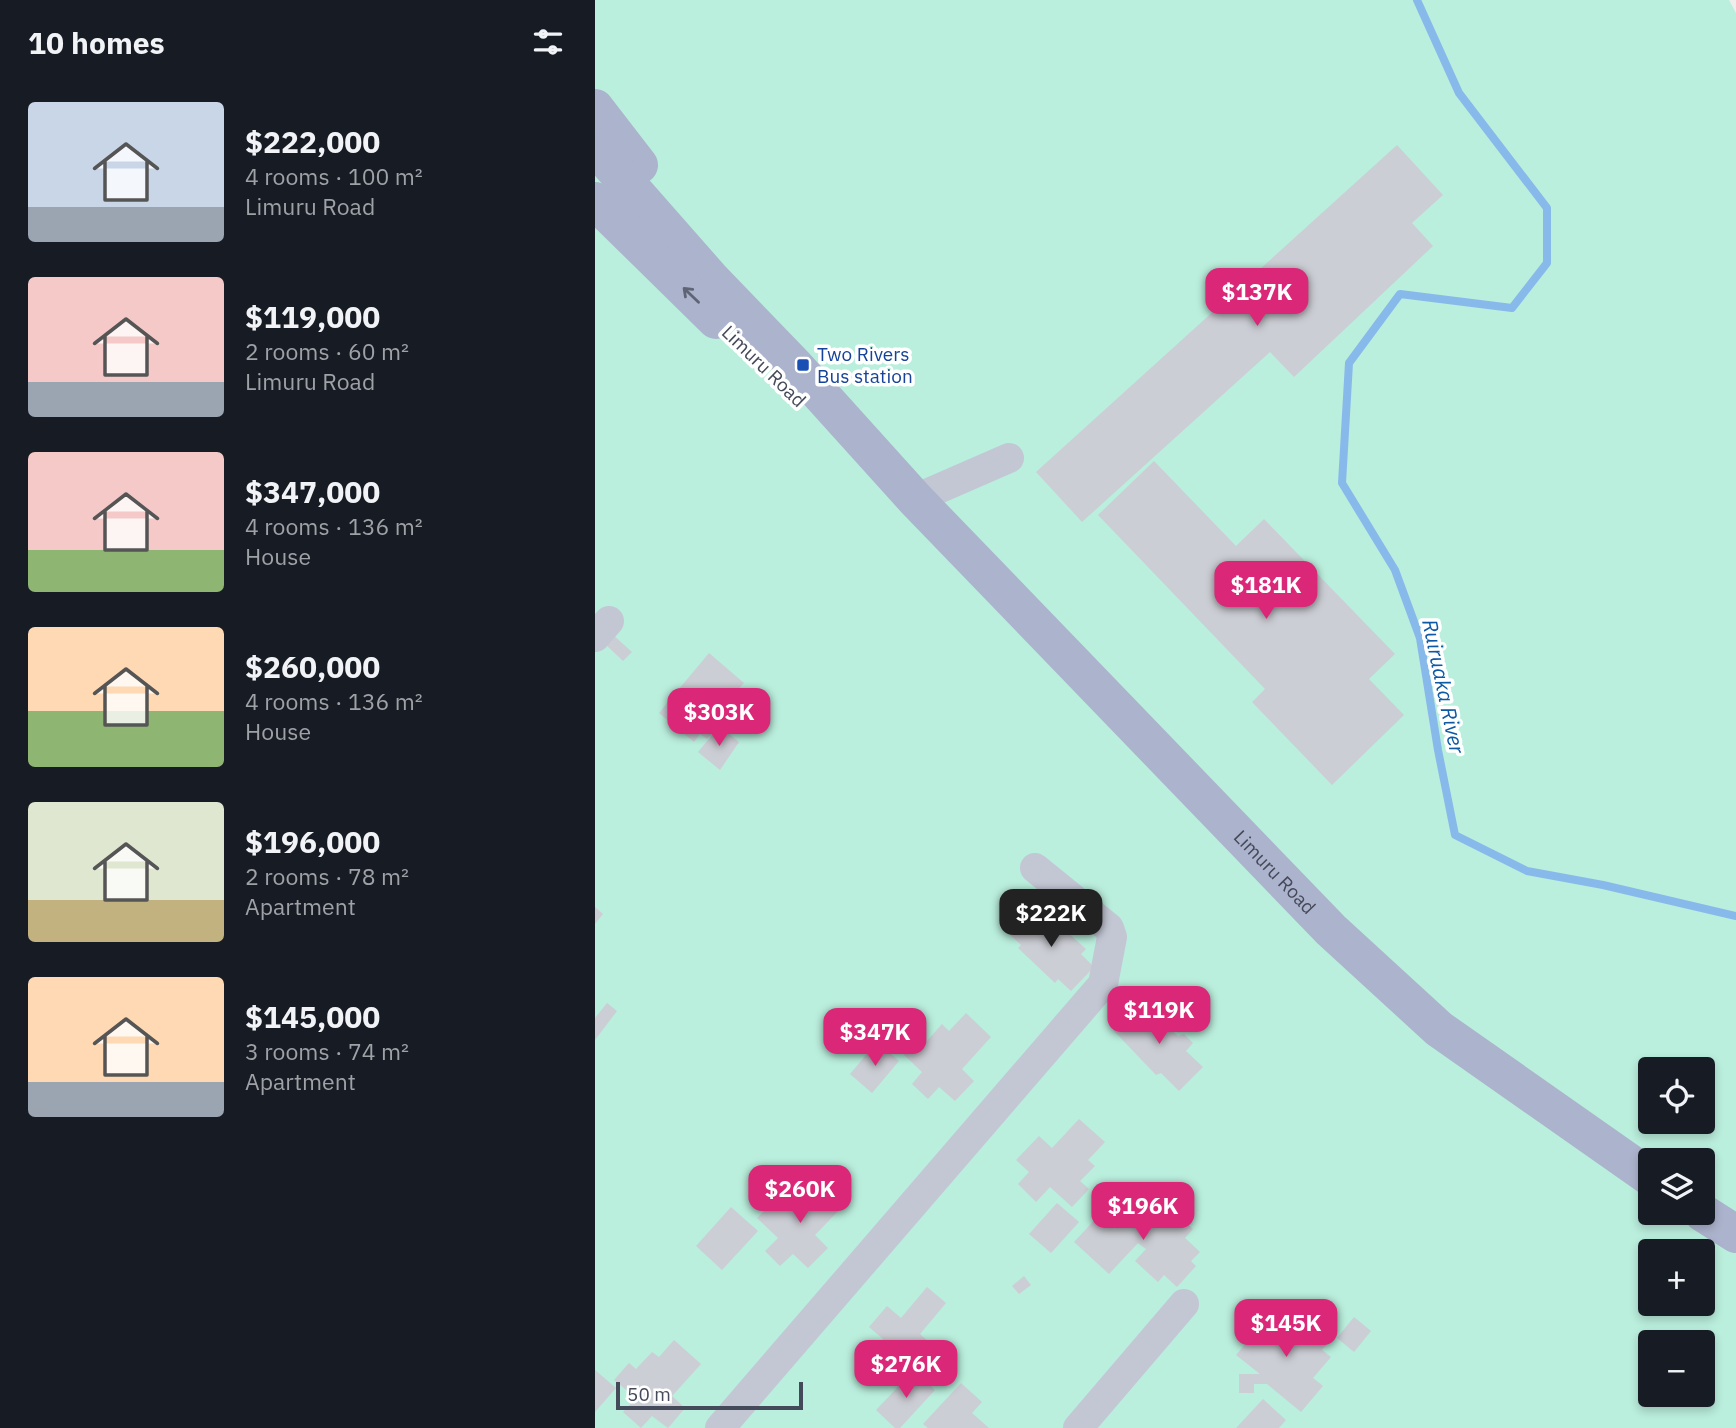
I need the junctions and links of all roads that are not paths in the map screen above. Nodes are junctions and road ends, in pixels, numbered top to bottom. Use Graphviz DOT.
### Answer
graph roads {
  1 [pos="595,108"];
  2 [pos="595,148"];
  3 [pos="595,201"];
  4 [pos="795,366"];
  5 [pos="1009,458"];
  6 [pos="927,511"];
  7 [pos="1035,867"];
  8 [pos="1638,1168"];
  9 [pos="1715,1221"];
  10 [pos="1736,1234"];
  11 [pos="1184,1304"];
  12 [pos="720,1428"];
  13 [pos="1078,1428"];
  1 -- 4 [label="main road, Limuru Road"];
  2 -- 4 [label="main road, Limuru Road"];
  6 -- 3 [label="main road, Limuru Road, one-way"];
  4 -- 6 [label="main road, Limuru Road"];
  5 -- 6 [label="street"];
  6 -- 8 [label="main road, Limuru Road"];
  7 -- 12 [label="street"];
  9 -- 10 [label="main road"];
  11 -- 13 [label="street"];
}
